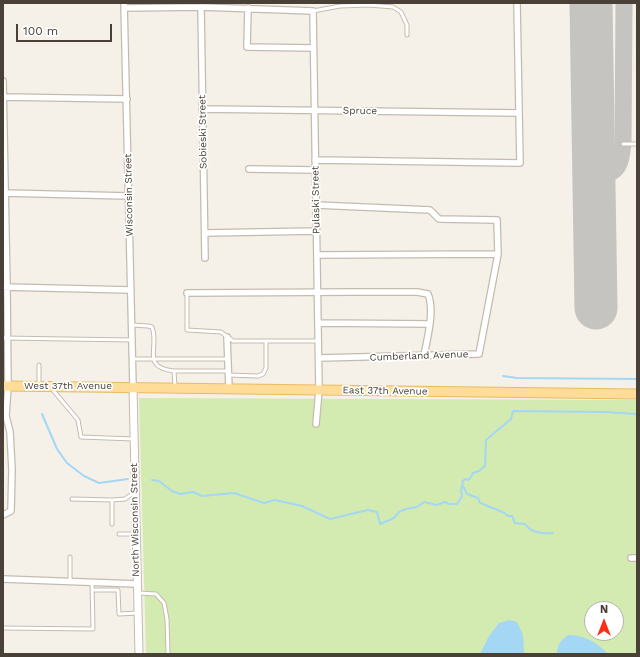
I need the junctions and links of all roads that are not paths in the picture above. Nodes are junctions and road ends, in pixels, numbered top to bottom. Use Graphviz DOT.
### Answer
graph roads {
  1 [pos="517,3"];
  2 [pos="124,5"];
  3 [pos="178,5"];
  4 [pos="289,6"];
  5 [pos="201,7"];
  6 [pos="248,8"];
  7 [pos="313,11"];
  8 [pos="407,34"];
  9 [pos="313,48"];
  10 [pos="3,81"];
  11 [pos="3,97"];
  12 [pos="127,99"];
  13 [pos="202,110"];
  14 [pos="314,111"];
  15 [pos="519,113"];
  16 [pos="623,144"];
  17 [pos="637,144"];
  18 [pos="315,160"];
  19 [pos="249,169"];
  20 [pos="315,170"];
  21 [pos="4,193"];
  22 [pos="129,196"];
  23 [pos="316,205"];
  24 [pos="316,231"];
  25 [pos="205,233"];
  26 [pos="498,254"];
  27 [pos="317,255"];
  28 [pos="205,258"];
  29 [pos="5,287"];
  30 [pos="131,290"];
  31 [pos="187,293"];
  32 [pos="318,293"];
  33 [pos="318,323"];
  34 [pos="430,324"];
  35 [pos="132,325"];
  36 [pos="227,337"];
  37 [pos="5,338"];
  38 [pos="132,340"];
  39 [pos="266,341"];
  40 [pos="318,341"];
  41 [pos="424,356"];
  42 [pos="319,358"];
  43 [pos="132,359"];
  44 [pos="153,359"];
  45 [pos="228,359"];
  46 [pos="39,365"];
  47 [pos="174,371"];
  48 [pos="228,373"];
  49 [pos="5,386"];
  50 [pos="39,386"];
  51 [pos="50,386"];
  52 [pos="133,387"];
  53 [pos="175,388"];
  54 [pos="229,389"];
  55 [pos="319,390"];
  56 [pos="637,394"];
  57 [pos="4,416"];
  58 [pos="316,424"];
  59 [pos="134,439"];
  60 [pos="135,492"];
  61 [pos="72,499"];
  62 [pos="112,500"];
  63 [pos="3,515"];
  64 [pos="112,524"];
  65 [pos="119,534"];
  66 [pos="136,534"];
  67 [pos="70,557"];
  68 [pos="3,579"];
  69 [pos="70,581"];
  70 [pos="92,582"];
  71 [pos="137,584"];
  72 [pos="92,590"];
  73 [pos="137,593"];
  74 [pos="138,613"];
  75 [pos="3,628"];
  76 [pos="139,654"];
  77 [pos="168,654"];
  1 -- 15 [label="street"];
  2 -- 3 [label="street"];
  2 -- 12 [label="street, Wisconsin Street"];
  3 -- 5 [label="street"];
  4 -- 6 [label="street"];
  4 -- 7 [label="street"];
  5 -- 6 [label="street"];
  5 -- 13 [label="street, Sobieski Street"];
  6 -- 9 [label="street"];
  7 -- 8 [label="lane"];
  7 -- 9 [label="street, Pulaski Street"];
  9 -- 14 [label="street, Pulaski Street"];
  10 -- 11 [label="street"];
  11 -- 12 [label="street"];
  11 -- 21 [label="street"];
  12 -- 22 [label="street, Wisconsin Street"];
  13 -- 14 [label="street, Spruce"];
  13 -- 25 [label="street, Sobieski Street"];
  14 -- 15 [label="street, Spruce"];
  14 -- 18 [label="street, Pulaski Street"];
  15 -- 18 [label="street"];
  16 -- 17 [label="lane"];
  18 -- 20 [label="street, Pulaski Street"];
  19 -- 20 [label="street"];
  20 -- 23 [label="street, Pulaski Street"];
  21 -- 22 [label="street"];
  21 -- 29 [label="street"];
  22 -- 30 [label="street, Wisconsin Street"];
  23 -- 24 [label="street, Pulaski Street"];
  23 -- 26 [label="street, Cumberland Avenue"];
  24 -- 25 [label="street"];
  24 -- 27 [label="street, Pulaski Street"];
  25 -- 28 [label="street, Sobieski Street"];
  26 -- 27 [label="street"];
  26 -- 41 [label="street, Cumberland Avenue"];
  27 -- 32 [label="street, Pulaski Street"];
  29 -- 30 [label="street"];
  29 -- 37 [label="street"];
  30 -- 35 [label="street, Wisconsin Street"];
  31 -- 32 [label="street"];
  31 -- 36 [label="lane"];
  32 -- 33 [label="street, Pulaski Street"];
  32 -- 34 [label="street"];
  33 -- 34 [label="street"];
  33 -- 40 [label="street, Pulaski Street"];
  34 -- 41 [label="street"];
  35 -- 38 [label="street, Wisconsin Street"];
  35 -- 44 [label="lane"];
  36 -- 39 [label="lane"];
  36 -- 45 [label="street"];
  37 -- 38 [label="lane"];
  37 -- 49 [label="street"];
  38 -- 43 [label="street, Wisconsin Street"];
  39 -- 40 [label="lane"];
  39 -- 48 [label="lane"];
  40 -- 42 [label="street, Pulaski Street"];
  41 -- 42 [label="street, Cumberland Avenue"];
  42 -- 55 [label="street, Pulaski Street"];
  43 -- 44 [label="lane"];
  43 -- 52 [label="street, Wisconsin Street"];
  44 -- 45 [label="lane"];
  44 -- 47 [label="lane"];
  45 -- 48 [label="street"];
  46 -- 50 [label="lane"];
  47 -- 48 [label="lane"];
  47 -- 53 [label="lane"];
  48 -- 54 [label="street"];
  49 -- 50 [label="main road, West 37th Avenue"];
  49 -- 57 [label="street"];
  50 -- 51 [label="main road, West 37th Avenue"];
  51 -- 52 [label="main road, West 37th Avenue"];
  51 -- 59 [label="lane"];
  52 -- 53 [label="main road, East 37th Avenue"];
  52 -- 59 [label="street, North Wisconsin Street"];
  53 -- 54 [label="main road, East 37th Avenue"];
  54 -- 55 [label="main road, East 37th Avenue"];
  55 -- 56 [label="main road, East 37th Avenue"];
  55 -- 58 [label="street, Pulaski Street"];
  57 -- 63 [label="street"];
  59 -- 60 [label="street, North Wisconsin Street"];
  60 -- 62 [label="lane"];
  60 -- 66 [label="street, North Wisconsin Street"];
  61 -- 62 [label="lane"];
  62 -- 64 [label="lane"];
  65 -- 66 [label="lane"];
  66 -- 71 [label="street, North Wisconsin Street"];
  67 -- 69 [label="lane"];
  68 -- 69 [label="street"];
  69 -- 70 [label="street"];
  70 -- 71 [label="street"];
  70 -- 72 [label="lane"];
  71 -- 73 [label="street, North Wisconsin Street"];
  72 -- 74 [label="lane"];
  72 -- 75 [label="lane"];
  73 -- 74 [label="street, North Wisconsin Street"];
  73 -- 77 [label="lane"];
  74 -- 76 [label="street, North Wisconsin Street"];
}
